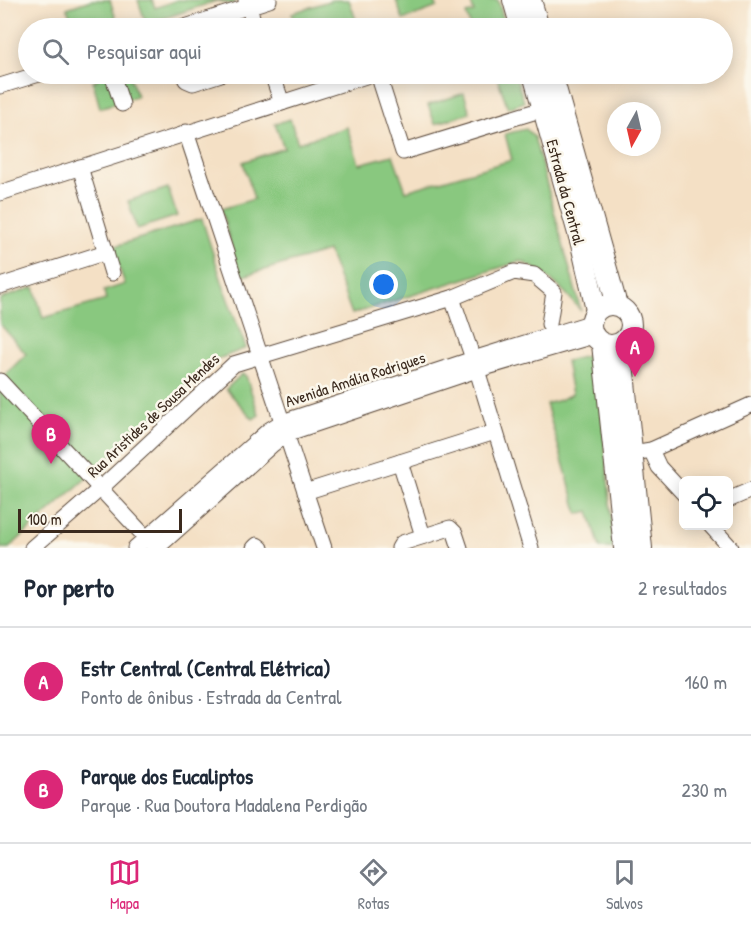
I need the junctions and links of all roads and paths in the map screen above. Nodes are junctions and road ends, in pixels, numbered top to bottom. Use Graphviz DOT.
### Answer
graph roads {
  1 [pos="269,0"];
  2 [pos="513,0"];
  3 [pos="531,0"];
  4 [pos="247,3"];
  5 [pos="221,18"];
  6 [pos="252,18"];
  7 [pos="523,18"];
  8 [pos="529,18"];
  9 [pos="18,80"];
  10 [pos="115,84"];
  11 [pos="275,84"];
  12 [pos="341,84"];
  13 [pos="381,84"];
  14 [pos="536,84"];
  15 [pos="555,84"];
  16 [pos="0,86"];
  17 [pos="282,103"];
  18 [pos="122,104"];
  19 [pos="543,109"];
  20 [pos="186,132"];
  21 [pos="80,166"];
  22 [pos="0,193"];
  23 [pos="106,252"];
  24 [pos="112,273"];
  25 [pos="0,286"];
  26 [pos="452,298"];
  27 [pos="616,305"];
  28 [pos="549,324"];
  29 [pos="601,331"];
  30 [pos="260,356"];
  31 [pos="475,365"];
  32 [pos="0,381"];
  33 [pos="751,405"];
  34 [pos="284,428"];
  35 [pos="495,432"];
  36 [pos="633,452"];
  37 [pos="400,462"];
  38 [pos="101,488"];
  39 [pos="679,488"];
  40 [pos="751,490"];
  41 [pos="305,492"];
  42 [pos="733,498"];
  43 [pos="715,530"];
  44 [pos="423,536"];
  45 [pos="154,544"];
  46 [pos="637,547"];
  47 [pos="32,548"];
  48 [pos="135,548"];
  49 [pos="254,548"];
  50 [pos="261,548"];
  51 [pos="324,548"];
  52 [pos="399,548"];
  53 [pos="460,548"];
  54 [pos="531,548"];
  55 [pos="731,548"];
  1 -- 4 [label="street"];
  2 -- 7 [label="main road"];
  3 -- 8 [label="main road"];
  4 -- 5 [label="street"];
  4 -- 6 [label="street"];
  9 -- 16 [label="street"];
  10 -- 18 [label="street"];
  11 -- 17 [label="street"];
  12 -- 17 [label="street"];
  13 -- 19 [label="street"];
  14 -- 19 [label="main road, Estrada da Central"];
  15 -- 27 [label="main road, Estrada da Central"];
  17 -- 20 [label="street"];
  19 -- 29 [label="main road, Estrada da Central"];
  20 -- 21 [label="street"];
  20 -- 30 [label="street"];
  21 -- 22 [label="street"];
  21 -- 23 [label="street"];
  23 -- 24 [label="street"];
  23 -- 25 [label="street"];
  26 -- 28 [label="street, Rua Aristides de Sousa Mendes"];
  26 -- 30 [label="street, Rua Aristides de Sousa Mendes"];
  26 -- 31 [label="street"];
  27 -- 29 [label="main road"];
  27 -- 29 [label="main road"];
  29 -- 31 [label="street, Avenida Amália Rodrigues"];
  29 -- 36 [label="main road, Estrada da Central"];
  30 -- 34 [label="street"];
  30 -- 38 [label="street, Rua Aristides de Sousa Mendes"];
  31 -- 34 [label="street, Avenida Amália Rodrigues"];
  31 -- 35 [label="street"];
  32 -- 38 [label="street"];
  33 -- 36 [label="street"];
  34 -- 41 [label="street"];
  34 -- 45 [label="street, Avenida Amália Rodrigues"];
  35 -- 37 [label="street"];
  35 -- 54 [label="street"];
  36 -- 39 [label="street"];
  36 -- 46 [label="main road, Estrada da Central"];
  37 -- 41 [label="street"];
  37 -- 44 [label="street"];
  38 -- 45 [label="street"];
  38 -- 47 [label="street, Rua Aristides de Sousa Mendes"];
  40 -- 42 [label="street"];
  41 -- 51 [label="street"];
  43 -- 55 [label="street"];
  44 -- 52 [label="street"];
  44 -- 53 [label="street"];
  45 -- 48 [label="street, Avenida Amália Rodrigues"];
  49 -- 50 [label="street"];
}
